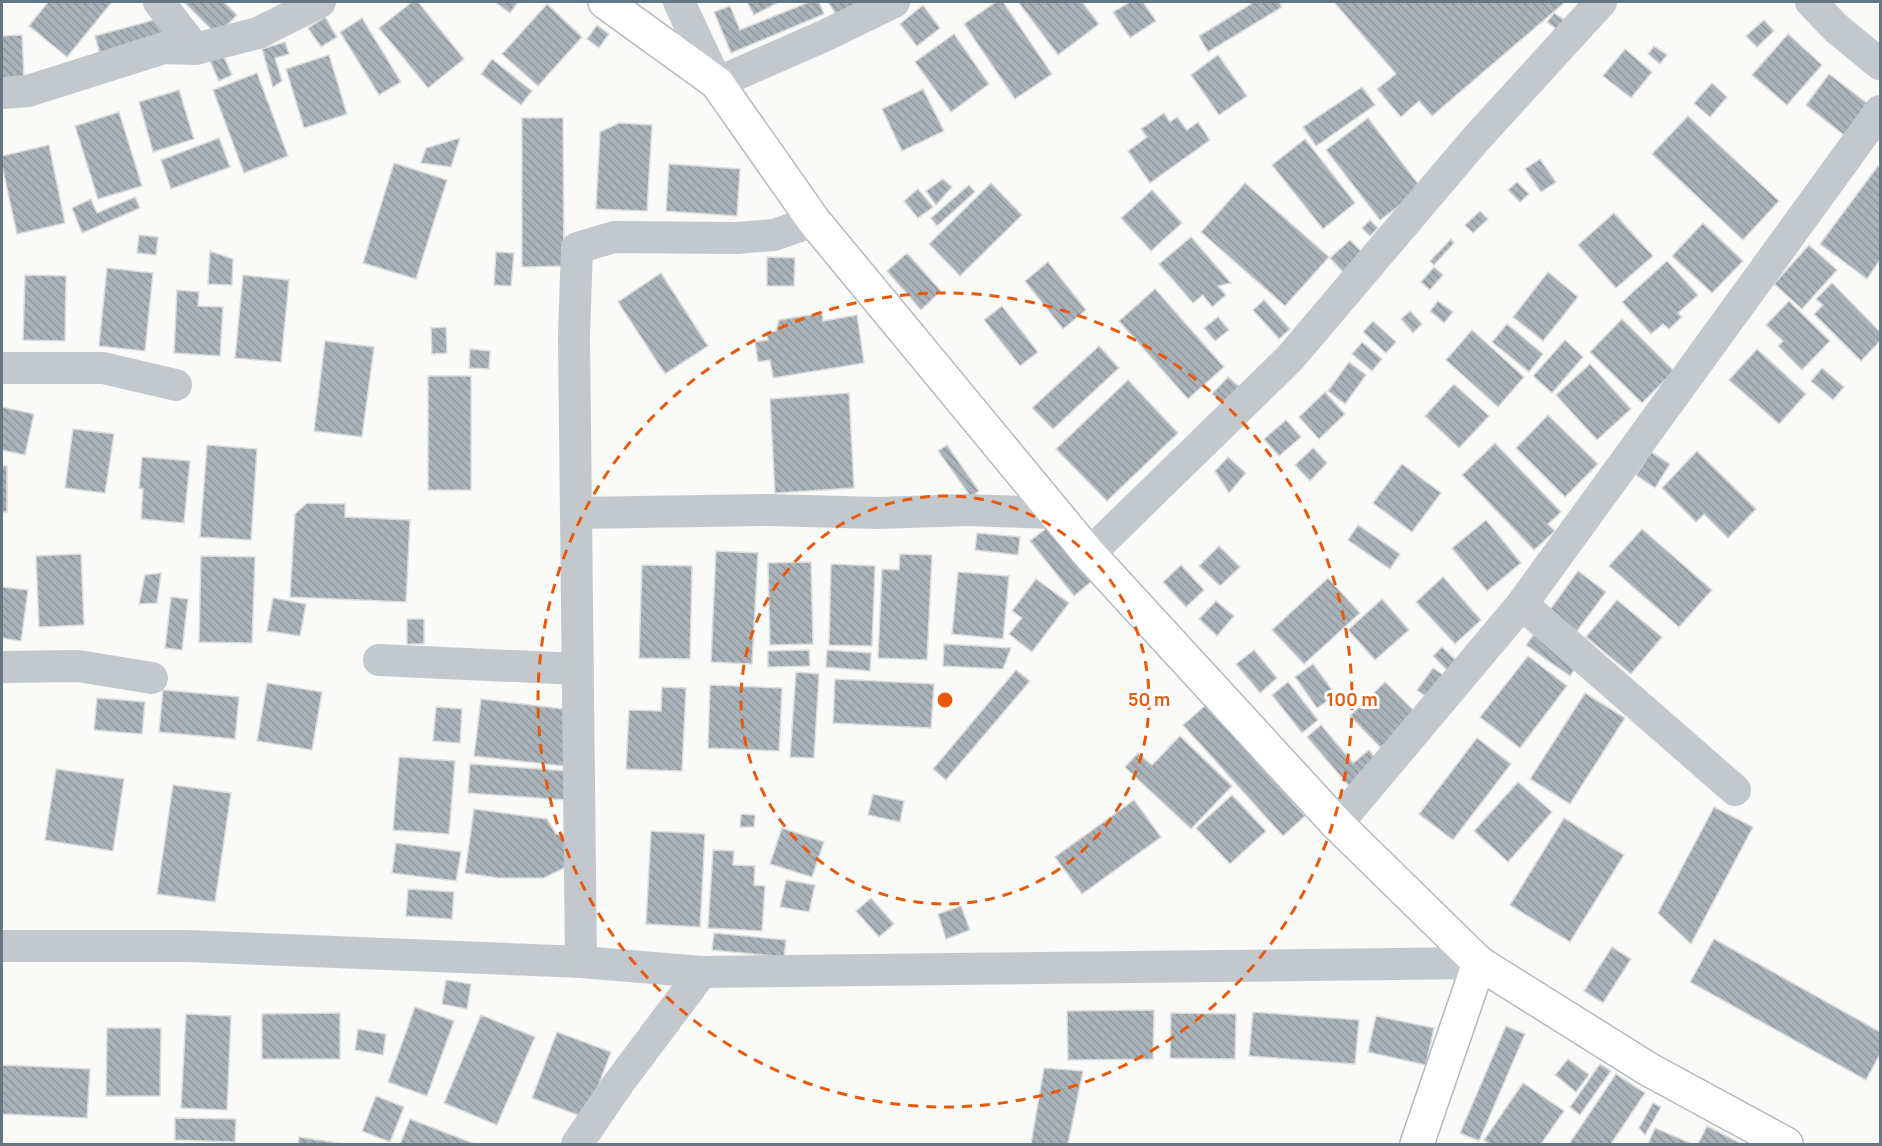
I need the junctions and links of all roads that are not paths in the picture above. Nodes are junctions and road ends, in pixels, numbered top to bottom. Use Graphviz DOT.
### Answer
graph roads {
  1 [pos="159,2"];
  2 [pos="320,2"];
  3 [pos="605,2"];
  4 [pos="678,2"];
  5 [pos="894,2"];
  6 [pos="1601,2"];
  7 [pos="1811,2"];
  8 [pos="195,49"];
  9 [pos="1881,64"];
  10 [pos="717,83"];
  11 [pos="2,93"];
  12 [pos="1881,111"];
  13 [pos="814,221"];
  14 [pos="2,368"];
  15 [pos="176,385"];
  16 [pos="576,513"];
  17 [pos="1055,513"];
  18 [pos="1089,554"];
  19 [pos="1522,604"];
  20 [pos="379,660"];
  21 [pos="2,667"];
  22 [pos="578,669"];
  23 [pos="152,678"];
  24 [pos="1735,790"];
  25 [pos="1337,824"];
  26 [pos="2,946"];
  27 [pos="581,962"];
  28 [pos="1479,963"];
  29 [pos="702,972"];
  30 [pos="577,1144"];
  31 [pos="1417,1144"];
  32 [pos="1786,1144"];
  1 -- 8 [label="street"];
  2 -- 8 [label="street"];
  3 -- 10 [label="street"];
  4 -- 10 [label="street"];
  5 -- 10 [label="street"];
  6 -- 18 [label="street"];
  7 -- 9 [label="street"];
  8 -- 11 [label="street"];
  10 -- 13 [label="street"];
  12 -- 19 [label="street"];
  13 -- 16 [label="street"];
  13 -- 17 [label="street"];
  14 -- 15 [label="street"];
  16 -- 17 [label="street"];
  16 -- 22 [label="street"];
  17 -- 18 [label="street"];
  18 -- 25 [label="street"];
  19 -- 24 [label="street"];
  19 -- 25 [label="street"];
  20 -- 22 [label="street"];
  21 -- 23 [label="street"];
  22 -- 27 [label="street"];
  25 -- 28 [label="street"];
  26 -- 27 [label="street"];
  27 -- 29 [label="street"];
  28 -- 29 [label="street"];
  28 -- 31 [label="street"];
  28 -- 32 [label="street"];
  29 -- 30 [label="street"];
}
